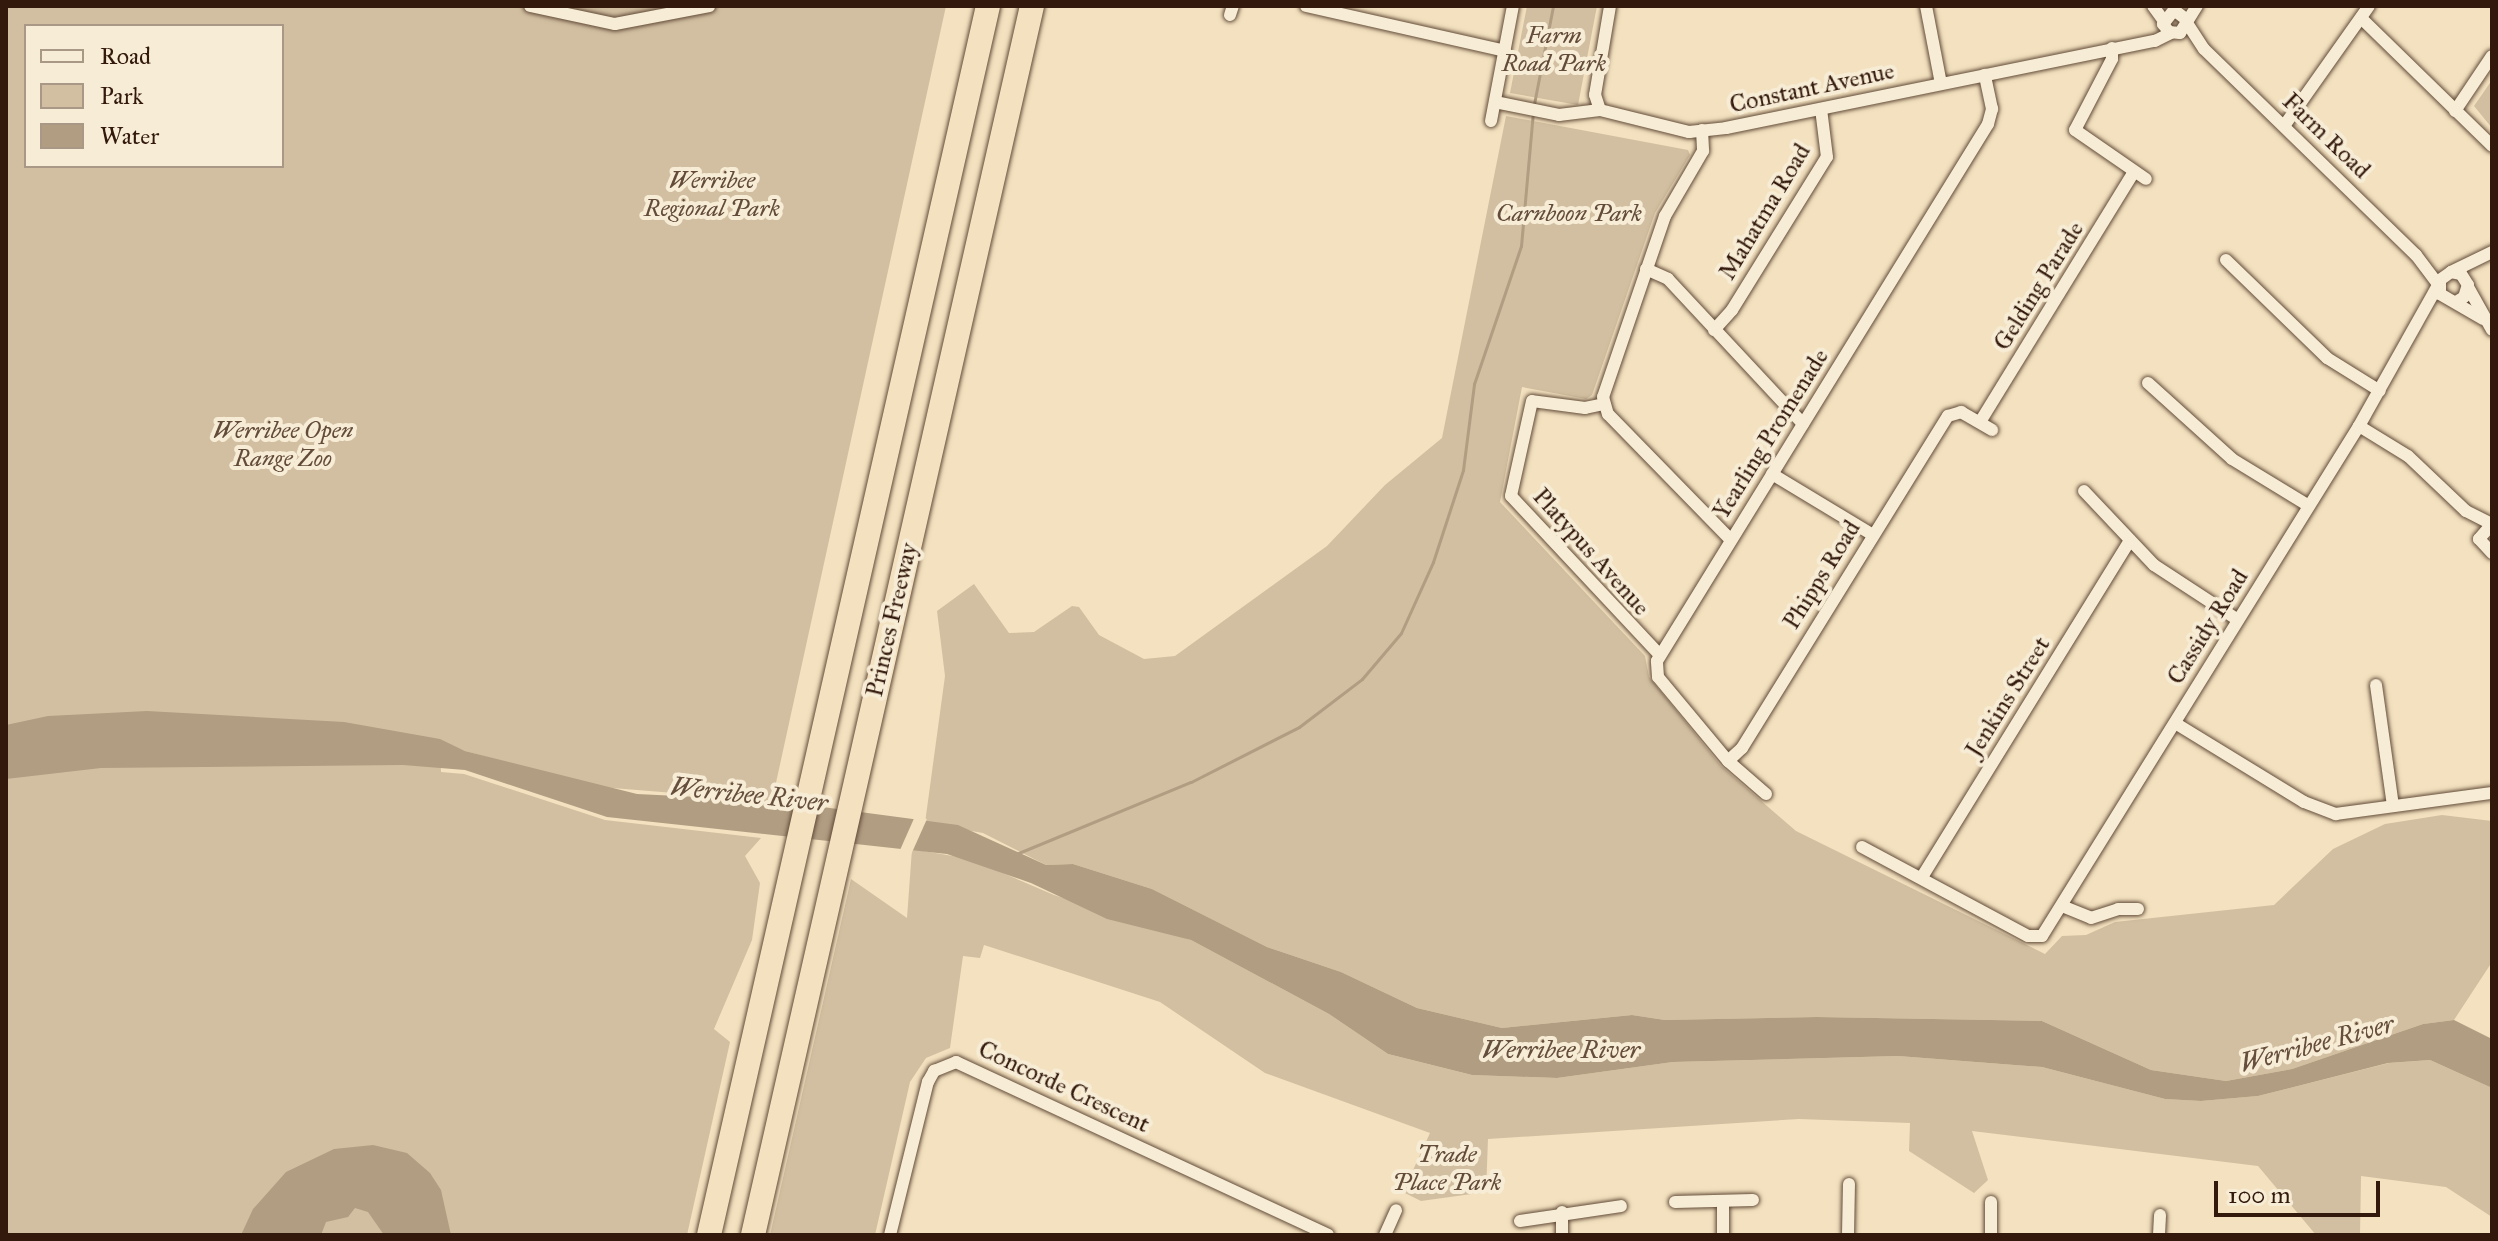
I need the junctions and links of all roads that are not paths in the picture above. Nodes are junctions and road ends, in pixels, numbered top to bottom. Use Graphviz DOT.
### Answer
graph roads {
  1 [pos="530,6"];
  2 [pos="709,6"];
  3 [pos="988,6"];
  4 [pos="1032,6"];
  5 [pos="1306,6"];
  6 [pos="1513,6"];
  7 [pos="1610,6"];
  8 [pos="1926,6"];
  9 [pos="2153,6"];
  10 [pos="2197,6"];
  11 [pos="2369,6"];
  12 [pos="2171,18"];
  13 [pos="2361,18"];
  14 [pos="2187,22"];
  15 [pos="2112,48"];
  16 [pos="2204,49"];
  17 [pos="1505,51"];
  18 [pos="2492,56"];
  19 [pos="1985,75"];
  20 [pos="1941,84"];
  21 [pos="1495,102"];
  22 [pos="1821,109"];
  23 [pos="1600,110"];
  24 [pos="2455,111"];
  25 [pos="1491,121"];
  26 [pos="2284,126"];
  27 [pos="1702,130"];
  28 [pos="2492,146"];
  29 [pos="2134,172"];
  30 [pos="2146,179"];
  31 [pos="2492,253"];
  32 [pos="2416,255"];
  33 [pos="2226,260"];
  34 [pos="1646,269"];
  35 [pos="2450,272"];
  36 [pos="2438,285"];
  37 [pos="2468,285"];
  38 [pos="2454,302"];
  39 [pos="2483,319"];
  40 [pos="1714,330"];
  41 [pos="2492,330"];
  42 [pos="2412,338"];
  43 [pos="2148,383"];
  44 [pos="2380,391"];
  45 [pos="1604,404"];
  46 [pos="1954,412"];
  47 [pos="1803,424"];
  48 [pos="2359,426"];
  49 [pos="1772,474"];
  50 [pos="2084,491"];
  51 [pos="2309,506"];
  52 [pos="2466,511"];
  53 [pos="2492,524"];
  54 [pos="1873,535"];
  55 [pos="2479,539"];
  56 [pos="1731,540"];
  57 [pos="2130,540"];
  58 [pos="2492,553"];
  59 [pos="2238,620"];
  60 [pos="1660,655"];
  61 [pos="2376,685"];
  62 [pos="2175,723"];
  63 [pos="1728,761"];
  64 [pos="2492,793"];
  65 [pos="1766,794"];
  66 [pos="2393,806"];
  67 [pos="1862,847"];
  68 [pos="1922,877"];
  69 [pos="2062,906"];
  70 [pos="2138,909"];
  71 [pos="1849,1184"];
  72 [pos="1753,1200"];
  73 [pos="1723,1201"];
  74 [pos="1675,1202"];
  75 [pos="1991,1202"];
  76 [pos="1621,1206"];
  77 [pos="1396,1210"];
  78 [pos="1562,1212"];
  79 [pos="2160,1215"];
  80 [pos="1520,1221"];
  81 [pos="894,1233"];
  82 [pos="709,1235"];
  83 [pos="753,1235"];
  84 [pos="1328,1235"];
  85 [pos="1385,1235"];
  86 [pos="1562,1235"];
  87 [pos="1723,1235"];
  88 [pos="1848,1235"];
  89 [pos="1991,1235"];
  90 [pos="2159,1235"];
  1 -- 2 [label="street"];
  3 -- 82 [label="highway, Princes Freeway"];
  4 -- 83 [label="highway, Princes Freeway"];
  5 -- 17 [label="street"];
  6 -- 17 [label="street"];
  7 -- 23 [label="street"];
  8 -- 20 [label="street"];
  9 -- 12 [label="street, Farm Road"];
  10 -- 14 [label="street, Constant Avenue"];
  11 -- 13 [label="street"];
  12 -- 14 [label="street, Farm Road"];
  12 -- 14 [label="street, Constant Avenue"];
  12 -- 15 [label="street, Constant Avenue"];
  12 -- 16 [label="street, Farm Road"];
  13 -- 24 [label="street"];
  13 -- 26 [label="street"];
  14 -- 16 [label="street, Farm Road"];
  15 -- 19 [label="street, Constant Avenue"];
  15 -- 29 [label="street"];
  16 -- 26 [label="street, Farm Road"];
  17 -- 21 [label="street"];
  18 -- 24 [label="street"];
  19 -- 20 [label="street, Constant Avenue"];
  19 -- 47 [label="street, Yearling Promenade"];
  20 -- 22 [label="street, Constant Avenue"];
  21 -- 23 [label="street"];
  21 -- 25 [label="street"];
  22 -- 27 [label="street, Constant Avenue"];
  22 -- 40 [label="street, Mahatma Road"];
  23 -- 27 [label="street, Constant Avenue"];
  24 -- 28 [label="street"];
  26 -- 32 [label="street, Farm Road"];
  27 -- 34 [label="street"];
  29 -- 30 [label="street"];
  29 -- 46 [label="street, Gelding Parade"];
  31 -- 35 [label="street, Cassidy Road"];
  31 -- 37 [label="street, Cassidy Road"];
  32 -- 35 [label="street, Farm Road"];
  32 -- 36 [label="street, Farm Road"];
  33 -- 44 [label="street"];
  34 -- 40 [label="street"];
  34 -- 45 [label="street"];
  35 -- 36 [label="street, Cassidy Road"];
  35 -- 37 [label="street, Farm Road"];
  36 -- 38 [label="street, Farm Road"];
  36 -- 42 [label="street, Cassidy Road"];
  37 -- 38 [label="street, Cassidy Road"];
  37 -- 39 [label="street"];
  38 -- 39 [label="street"];
  38 -- 42 [label="street, Cassidy Road"];
  39 -- 41 [label="street"];
  40 -- 47 [label="street"];
  42 -- 44 [label="street, Cassidy Road"];
  43 -- 51 [label="street"];
  44 -- 48 [label="street, Cassidy Road"];
  45 -- 56 [label="street"];
  45 -- 60 [label="street, Platypus Avenue"];
  46 -- 54 [label="street, Phipps Road"];
  47 -- 49 [label="street, Yearling Promenade"];
  48 -- 51 [label="street, Cassidy Road"];
  48 -- 52 [label="street"];
  49 -- 54 [label="street"];
  49 -- 56 [label="street, Yearling Promenade"];
  50 -- 57 [label="street"];
  51 -- 59 [label="street, Cassidy Road"];
  52 -- 53 [label="street"];
  52 -- 55 [label="street"];
  53 -- 55 [label="street"];
  54 -- 63 [label="street, Phipps Road"];
  55 -- 58 [label="street"];
  56 -- 60 [label="street, Yearling Promenade"];
  57 -- 59 [label="street"];
  57 -- 68 [label="street, Jenkins Street"];
  59 -- 62 [label="street, Cassidy Road"];
  60 -- 63 [label="street"];
  61 -- 66 [label="street"];
  62 -- 66 [label="street"];
  62 -- 69 [label="street, Cassidy Road"];
  63 -- 65 [label="street"];
  64 -- 66 [label="street"];
  67 -- 68 [label="street"];
  68 -- 69 [label="street, Cassidy Road"];
  69 -- 70 [label="street"];
  71 -- 88 [label="street"];
  72 -- 73 [label="street"];
  73 -- 74 [label="street"];
  73 -- 87 [label="street"];
  75 -- 89 [label="street"];
  76 -- 78 [label="street"];
  77 -- 85 [label="street"];
  78 -- 80 [label="street"];
  78 -- 86 [label="street"];
  79 -- 90 [label="street"];
  81 -- 84 [label="street, Concorde Crescent"];
}
